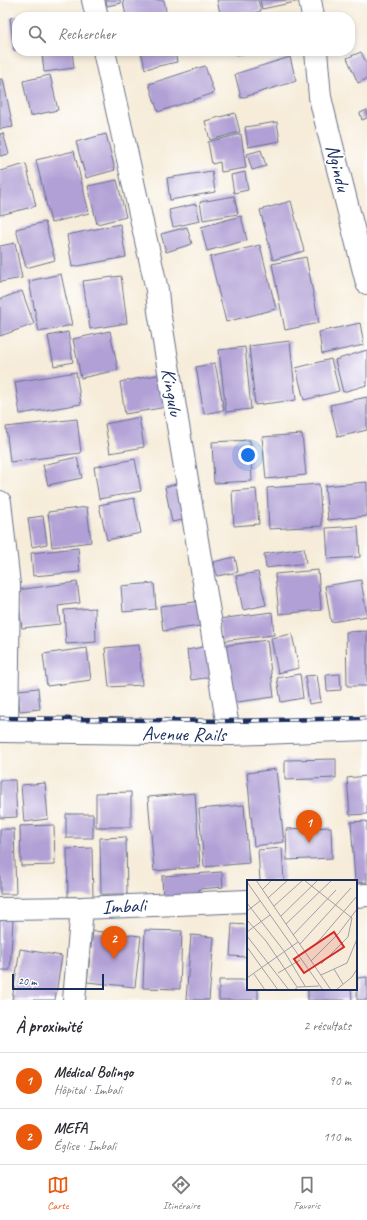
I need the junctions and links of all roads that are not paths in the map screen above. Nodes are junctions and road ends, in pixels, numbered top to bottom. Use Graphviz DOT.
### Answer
graph roads {
  1 [pos="93,0"];
  2 [pos="310,0"];
  3 [pos="96,12"];
  4 [pos="312,12"];
  5 [pos="105,56"];
  6 [pos="316,56"];
  7 [pos="367,283"];
  8 [pos="0,502"];
  9 [pos="367,729"];
  10 [pos="4,731"];
  11 [pos="232,734"];
  12 [pos="367,895"];
  13 [pos="357,896"];
  14 [pos="247,901"];
  15 [pos="82,908"];
  16 [pos="0,909"];
  17 [pos="74,1000"];
  1 -- 3 [label="street"];
  2 -- 4 [label="street"];
  5 -- 11 [label="street, Kingulu"];
  6 -- 7 [label="street, Ngindu"];
  8 -- 10 [label="street"];
  9 -- 11 [label="street, Avenue Rails"];
  10 -- 11 [label="street, Avenue Rails"];
  12 -- 13 [label="street"];
  14 -- 15 [label="street, Imbali"];
  15 -- 16 [label="street, Imbali"];
  15 -- 17 [label="street"];
}
